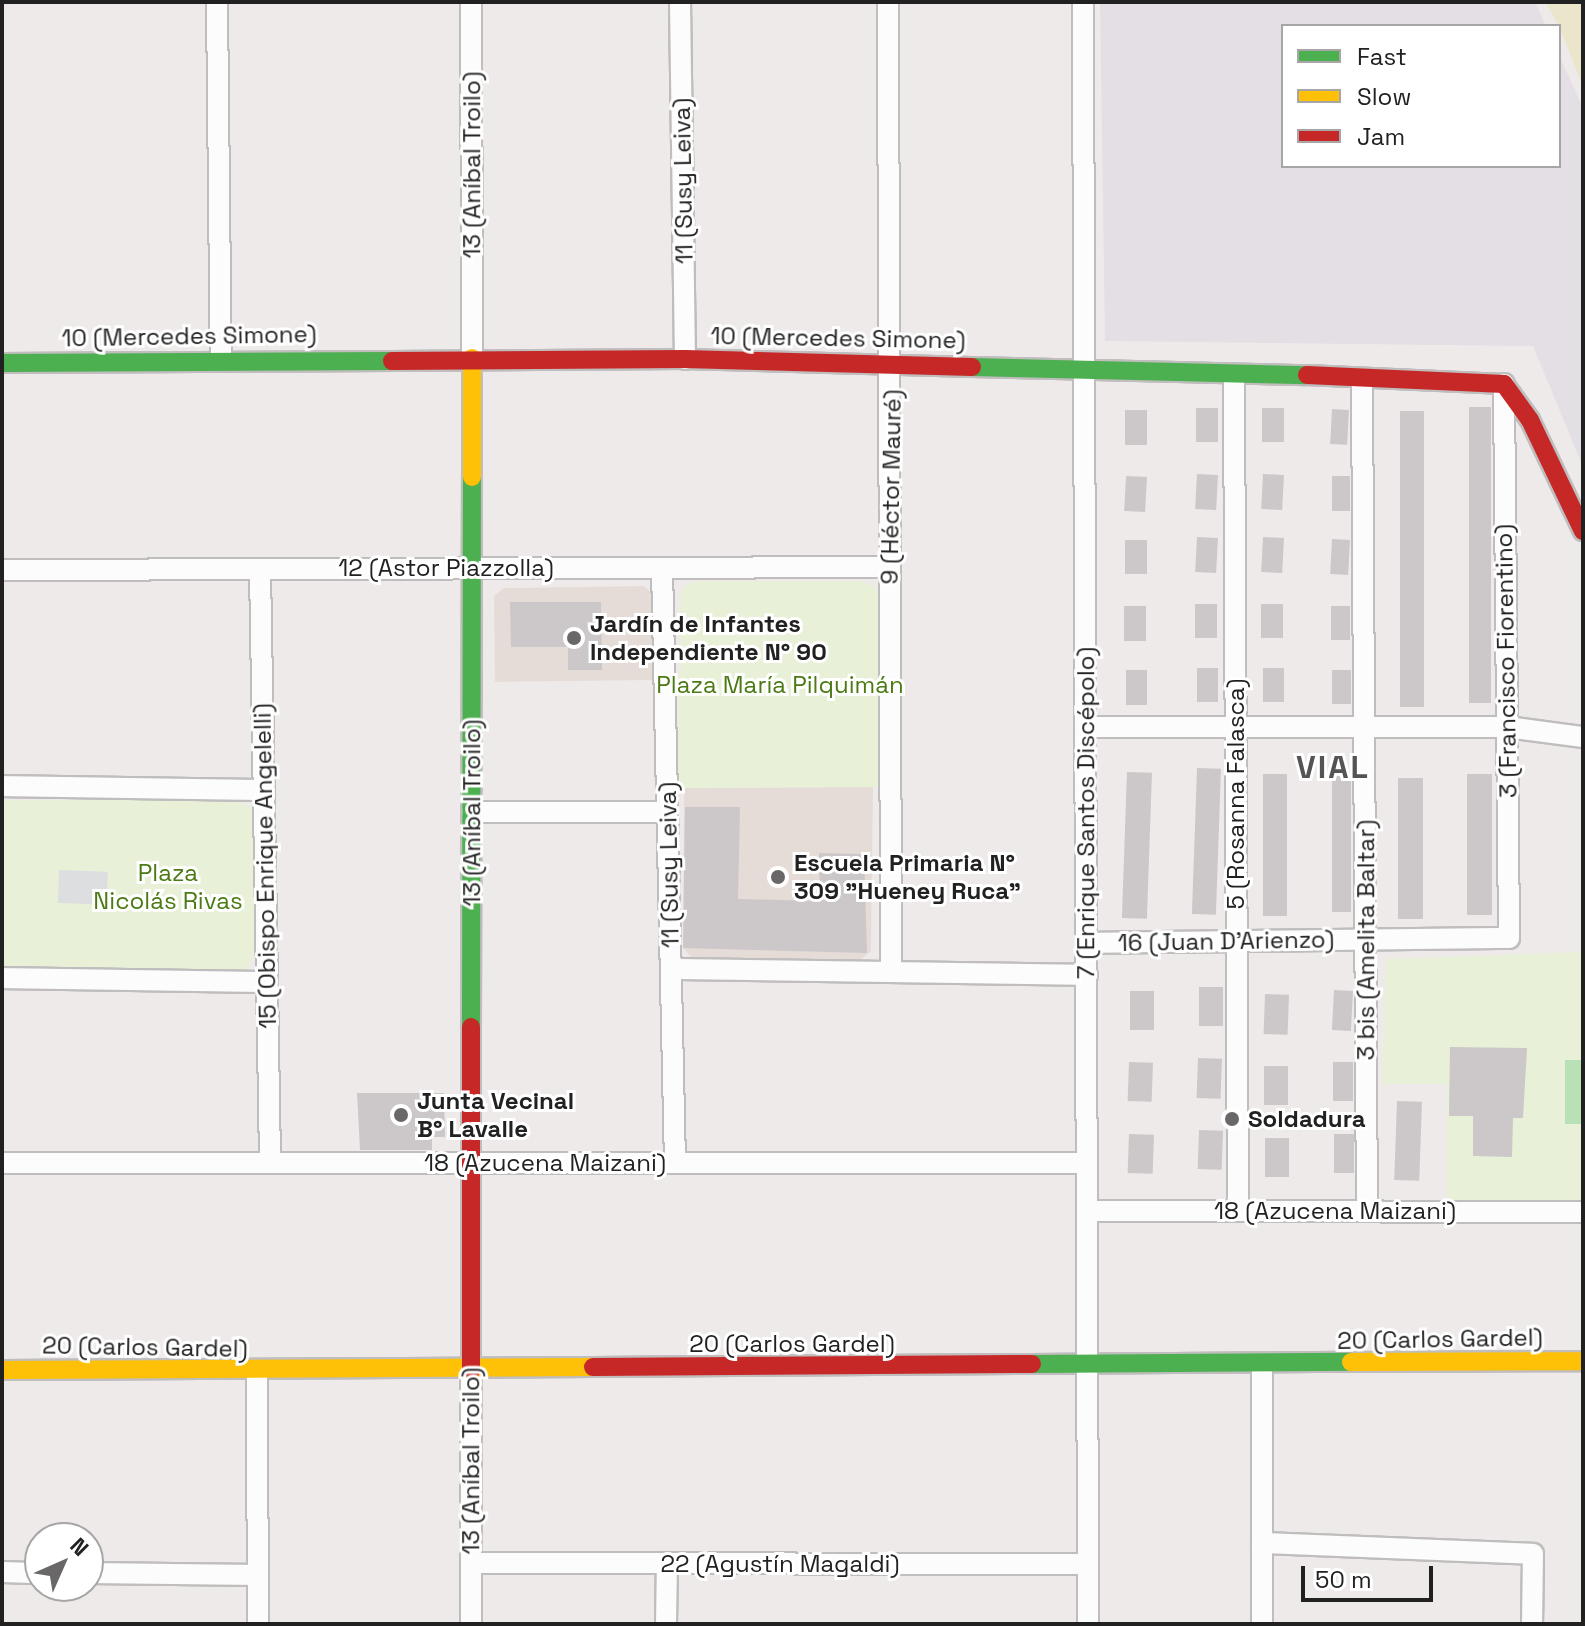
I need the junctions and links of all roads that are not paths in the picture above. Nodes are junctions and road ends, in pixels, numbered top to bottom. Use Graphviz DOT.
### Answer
graph roads {
  1 [pos="217,2"];
  2 [pos="471,2"];
  3 [pos="680,2"];
  4 [pos="888,2"];
  5 [pos="1083,2"];
  6 [pos="472,358"];
  7 [pos="221,359"];
  8 [pos="685,359"];
  9 [pos="2,363"];
  10 [pos="892,363"];
  11 [pos="1085,367"];
  12 [pos="1234,377"];
  13 [pos="1362,380"];
  14 [pos="1504,384"];
  15 [pos="1583,531"];
  16 [pos="890,567"];
  17 [pos="473,568"];
  18 [pos="662,568"];
  19 [pos="260,569"];
  20 [pos="2,570"];
  21 [pos="1086,727"];
  22 [pos="1236,727"];
  23 [pos="1507,727"];
  24 [pos="1365,728"];
  25 [pos="1583,737"];
  26 [pos="2,786"];
  27 [pos="264,790"];
  28 [pos="472,812"];
  29 [pos="667,812"];
  30 [pos="1509,938"];
  31 [pos="1366,940"];
  32 [pos="1237,941"];
  33 [pos="1087,943"];
  34 [pos="671,969"];
  35 [pos="891,972"];
  36 [pos="1087,975"];
  37 [pos="2,978"];
  38 [pos="267,982"];
  39 [pos="270,1162"];
  40 [pos="2,1163"];
  41 [pos="471,1163"];
  42 [pos="675,1163"];
  43 [pos="1087,1163"];
  44 [pos="1087,1211"];
  45 [pos="1238,1211"];
  46 [pos="1367,1211"];
  47 [pos="1583,1212"];
  48 [pos="1583,1361"];
  49 [pos="1262,1364"];
  50 [pos="1087,1366"];
  51 [pos="2,1370"];
  52 [pos="471,1371"];
  53 [pos="257,1373"];
  54 [pos="1262,1543"];
  55 [pos="471,1563"];
  56 [pos="667,1563"];
  57 [pos="1088,1564"];
  58 [pos="2,1572"];
  59 [pos="24,1573"];
  60 [pos="104,1573"];
  61 [pos="258,1575"];
  62 [pos="258,1624"];
  63 [pos="471,1624"];
  64 [pos="666,1624"];
  65 [pos="1088,1624"];
  66 [pos="1262,1624"];
  67 [pos="1532,1624"];
  1 -- 7 [label="street"];
  2 -- 6 [label="street, 13 (Aníbal Troilo)"];
  3 -- 8 [label="street, 11 (Susy Leiva)"];
  4 -- 10 [label="street, 9 (Héctor Mauré)"];
  5 -- 11 [label="street, 7 (Enrique Santos Discépolo)"];
  6 -- 7 [label="street, 10 (Mercedes Simone)"];
  6 -- 8 [label="street, 10 (Mercedes Simone)"];
  6 -- 17 [label="street, 13 (Aníbal Troilo)"];
  7 -- 9 [label="street, 10 (Mercedes Simone)"];
  8 -- 10 [label="street, 10 (Mercedes Simone)"];
  10 -- 11 [label="street, 10 (Mercedes Simone)"];
  10 -- 16 [label="street, 9 (Héctor Mauré)"];
  11 -- 12 [label="street, 10 (Mercedes Simone)"];
  11 -- 21 [label="street, 7 (Enrique Santos Discépolo)"];
  12 -- 13 [label="street, 10 (Mercedes Simone)"];
  12 -- 22 [label="street, 5 (Rosanna Falasca)"];
  13 -- 14 [label="street, 10 (Mercedes Simone)"];
  13 -- 24 [label="street, 3 bis (Amelita Baltar)"];
  14 -- 15 [label="street"];
  14 -- 23 [label="street, 3 (Francisco Fiorentino)"];
  16 -- 18 [label="street, 12 (Astor Piazzolla)"];
  16 -- 35 [label="street, 9 (Héctor Mauré)"];
  17 -- 18 [label="street, 12 (Astor Piazzolla)"];
  17 -- 19 [label="street, 12 (Astor Piazzolla)"];
  17 -- 28 [label="street, 13 (Aníbal Troilo)"];
  18 -- 29 [label="street, 11 (Susy Leiva)"];
  19 -- 20 [label="street, 12 (Astor Piazzolla)"];
  19 -- 27 [label="street, 15 (Obispo Enrique Angelelli)"];
  21 -- 22 [label="street"];
  21 -- 33 [label="street, 7 (Enrique Santos Discépolo)"];
  22 -- 24 [label="street"];
  22 -- 32 [label="street, 5 (Rosanna Falasca)"];
  23 -- 24 [label="street"];
  23 -- 25 [label="street"];
  23 -- 30 [label="street, 3 (Francisco Fiorentino)"];
  24 -- 31 [label="street, 3 bis (Amelita Baltar)"];
  26 -- 27 [label="street"];
  27 -- 38 [label="street, 15 (Obispo Enrique Angelelli)"];
  28 -- 29 [label="street"];
  28 -- 41 [label="street, 13 (Aníbal Troilo)"];
  29 -- 34 [label="street, 11 (Susy Leiva)"];
  30 -- 31 [label="street, 16 (Juan D'Arienzo)"];
  31 -- 32 [label="street, 16 (Juan D'Arienzo)"];
  31 -- 46 [label="street, 3 bis (Amelita Baltar)"];
  32 -- 33 [label="street, 16 (Juan D'Arienzo)"];
  32 -- 45 [label="street, 5 (Rosanna Falasca)"];
  33 -- 36 [label="street, 7 (Enrique Santos Discépolo)"];
  34 -- 35 [label="street, 16 (Juan D'Arienzo)"];
  34 -- 42 [label="street, 11 (Susy Leiva)"];
  35 -- 36 [label="street, 16 (Juan D'Arienzo)"];
  36 -- 43 [label="street, 7 (Enrique Santos Discépolo)"];
  37 -- 38 [label="street"];
  38 -- 39 [label="street, 15 (Obispo Enrique Angelelli)"];
  39 -- 40 [label="street, 18 (Azucena Maizani)"];
  39 -- 41 [label="street, 18 (Azucena Maizani)"];
  41 -- 42 [label="street, 18 (Azucena Maizani)"];
  41 -- 52 [label="street, 13 (Aníbal Troilo)"];
  42 -- 43 [label="street, 18 (Azucena Maizani)"];
  43 -- 44 [label="street, 7 (Enrique Santos Discépolo)"];
  44 -- 45 [label="street, 18 (Azucena Maizani)"];
  44 -- 50 [label="street, 7 (Enrique Santos Discépolo)"];
  45 -- 46 [label="street, 18 (Azucena Maizani)"];
  46 -- 47 [label="street, 18 (Azucena Maizani)"];
  48 -- 49 [label="street, 20 (Carlos Gardel)"];
  49 -- 50 [label="street, 20 (Carlos Gardel)"];
  49 -- 54 [label="street"];
  50 -- 52 [label="street, 20 (Carlos Gardel)"];
  50 -- 57 [label="street, 7 (Enrique Santos Discépolo)"];
  51 -- 53 [label="street, 20 (Carlos Gardel)"];
  52 -- 53 [label="street, 20 (Carlos Gardel)"];
  52 -- 55 [label="street, 13 (Aníbal Troilo)"];
  53 -- 61 [label="street"];
  54 -- 66 [label="street"];
  54 -- 67 [label="street"];
  55 -- 56 [label="street, 22 (Agustín Magaldi)"];
  55 -- 63 [label="street, 13 (Aníbal Troilo)"];
  56 -- 57 [label="street, 22 (Agustín Magaldi)"];
  56 -- 64 [label="street"];
  57 -- 65 [label="street, 7 (Enrique Santos Discépolo)"];
  58 -- 59 [label="street"];
  60 -- 61 [label="street"];
  61 -- 62 [label="street"];
}
